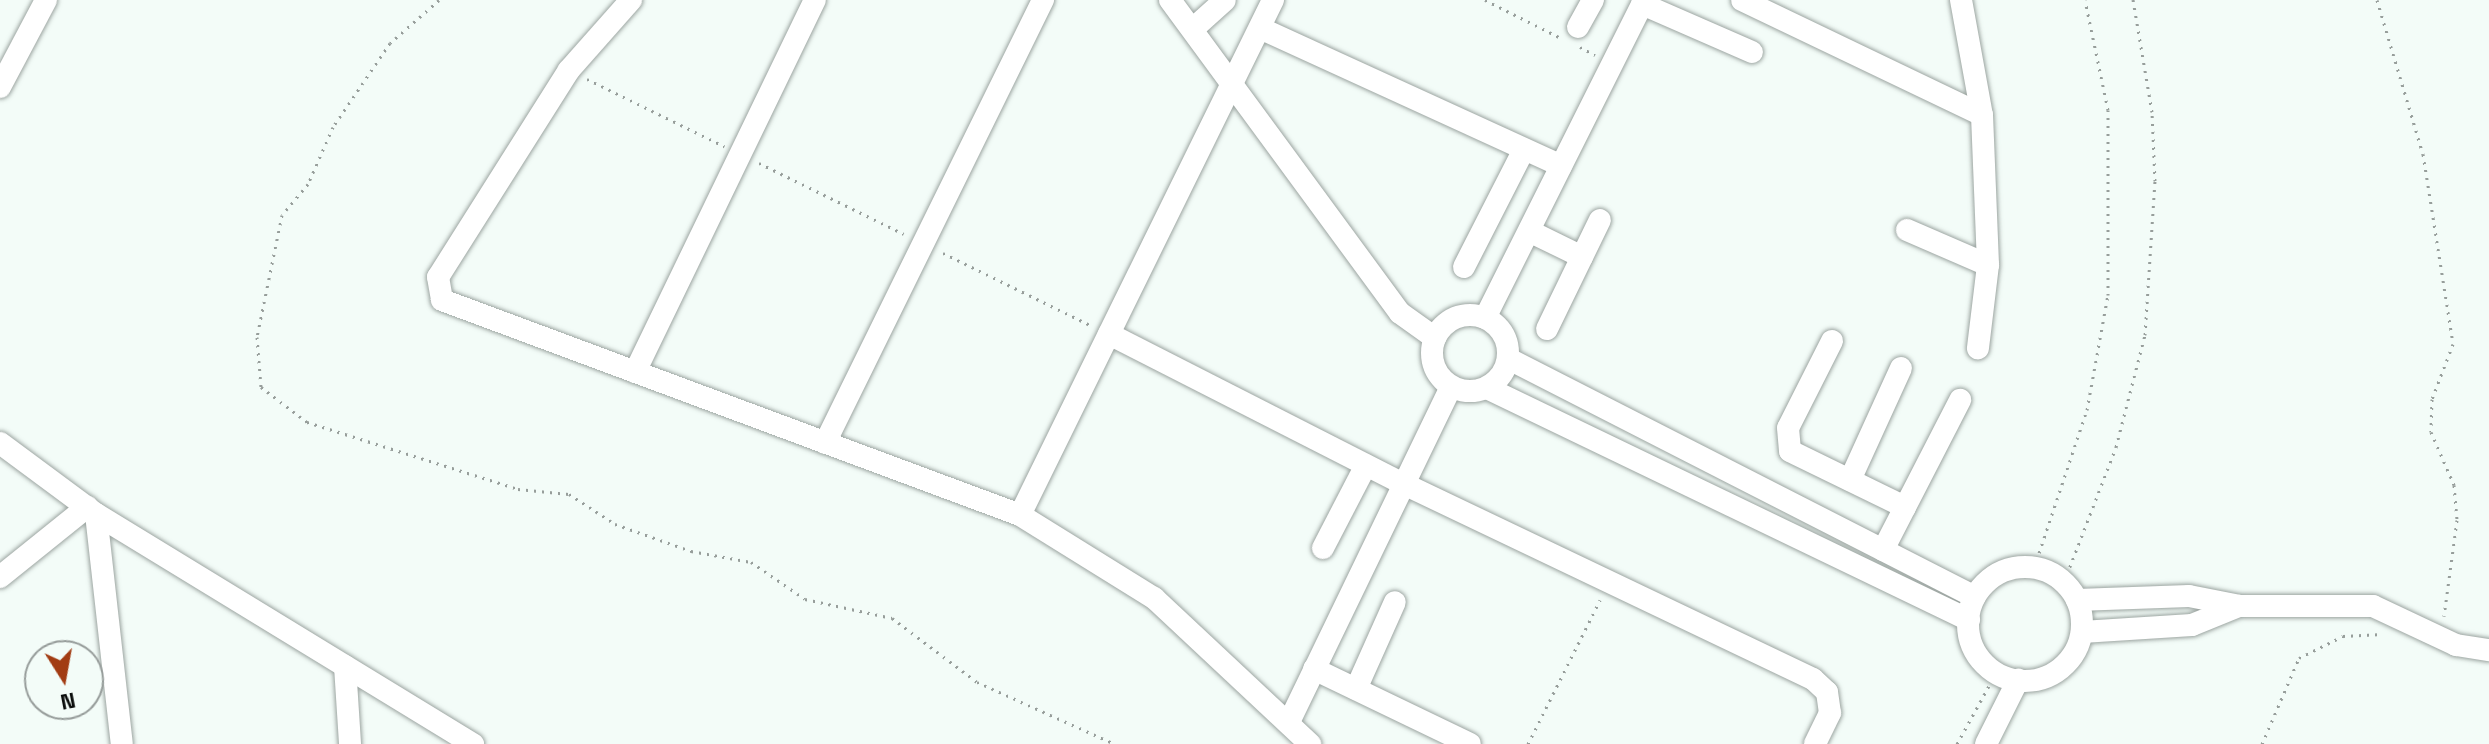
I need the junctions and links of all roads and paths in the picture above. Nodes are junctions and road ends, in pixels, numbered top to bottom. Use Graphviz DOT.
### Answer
graph roads {
  1 [pos="46,0"];
  2 [pos="439,0"];
  3 [pos="631,0"];
  4 [pos="815,0"];
  5 [pos="1043,0"];
  6 [pos="1170,0"];
  7 [pos="1225,0"];
  8 [pos="1273,0"];
  9 [pos="1485,0"];
  10 [pos="1593,0"];
  11 [pos="1742,0"];
  12 [pos="1961,0"];
  13 [pos="2085,0"];
  14 [pos="2133,0"];
  15 [pos="2377,0"];
  16 [pos="1643,2"];
  17 [pos="1195,27"];
  18 [pos="1578,27"];
  19 [pos="1260,28"];
  20 [pos="1752,52"];
  21 [pos="1612,63"];
  22 [pos="569,70"];
  23 [pos="1234,81"];
  24 [pos="0,87"];
  25 [pos="1982,115"];
  26 [pos="1524,149"];
  27 [pos="740,154"];
  28 [pos="1561,166"];
  29 [pos="1600,220"];
  30 [pos="1907,230"];
  31 [pos="1529,231"];
  32 [pos="923,243"];
  33 [pos="1582,257"];
  34 [pos="1988,265"];
  35 [pos="1464,267"];
  36 [pos="1485,318"];
  37 [pos="1547,329"];
  38 [pos="1109,334"];
  39 [pos="1435,338"];
  40 [pos="1832,341"];
  41 [pos="1978,348"];
  42 [pos="1509,359"];
  43 [pos="1901,368"];
  44 [pos="635,372"];
  45 [pos="1451,387"];
  46 [pos="1487,388"];
  47 [pos="1960,400"];
  48 [pos="0,443"];
  49 [pos="825,443"];
  50 [pos="1366,465"];
  51 [pos="1850,480"];
  52 [pos="1404,484"];
  53 [pos="1905,507"];
  54 [pos="92,510"];
  55 [pos="1809,512"];
  56 [pos="1020,515"];
  57 [pos="1798,536"];
  58 [pos="1323,548"];
  59 [pos="1883,550"];
  60 [pos="2034,568"];
  61 [pos="0,577"];
  62 [pos="1609,582"];
  63 [pos="2071,591"];
  64 [pos="1975,597"];
  65 [pos="1395,602"];
  66 [pos="2240,606"];
  67 [pos="1969,620"];
  68 [pos="2429,629"];
  69 [pos="2082,632"];
  70 [pos="2397,634"];
  71 [pos="2489,650"];
  72 [pos="345,666"];
  73 [pos="1314,669"];
  74 [pos="1996,673"];
  75 [pos="2018,680"];
  76 [pos="1356,689"];
  77 [pos="1290,720"];
  78 [pos="122,744"];
  79 [pos="350,744"];
  80 [pos="473,744"];
  81 [pos="1115,744"];
  82 [pos="1310,744"];
  83 [pos="1470,744"];
  84 [pos="1528,744"];
  85 [pos="1815,744"];
  86 [pos="1957,744"];
  87 [pos="1986,744"];
  88 [pos="2262,744"];
  1 -- 24 [label="street"];
  2 -- 81 [label="path"];
  3 -- 22 [label="street"];
  4 -- 27 [label="street"];
  5 -- 32 [label="street"];
  6 -- 17 [label="street"];
  7 -- 17 [label="street"];
  8 -- 19 [label="street"];
  9 -- 21 [label="path"];
  10 -- 18 [label="street"];
  11 -- 25 [label="street"];
  12 -- 25 [label="street"];
  13 -- 60 [label="path"];
  14 -- 63 [label="path"];
  15 -- 68 [label="path"];
  16 -- 20 [label="street"];
  16 -- 21 [label="street"];
  17 -- 23 [label="street"];
  19 -- 23 [label="street"];
  19 -- 26 [label="street"];
  21 -- 28 [label="street"];
  22 -- 27 [label="path"];
  22 -- 44 [label="street"];
  23 -- 38 [label="street"];
  23 -- 39 [label="street"];
  25 -- 34 [label="street"];
  26 -- 28 [label="street"];
  26 -- 35 [label="street"];
  27 -- 32 [label="path"];
  27 -- 44 [label="street"];
  28 -- 31 [label="street"];
  29 -- 33 [label="street"];
  30 -- 34 [label="street"];
  31 -- 33 [label="street"];
  31 -- 36 [label="street"];
  32 -- 38 [label="path"];
  32 -- 49 [label="street"];
  33 -- 37 [label="street"];
  34 -- 41 [label="street"];
  36 -- 39 [label="street"];
  36 -- 42 [label="street"];
  38 -- 50 [label="street"];
  38 -- 56 [label="street"];
  39 -- 45 [label="street"];
  40 -- 51 [label="street"];
  42 -- 46 [label="street"];
  42 -- 55 [label="street"];
  43 -- 51 [label="street"];
  44 -- 49 [label="street"];
  45 -- 46 [label="street"];
  45 -- 52 [label="street"];
  46 -- 57 [label="street"];
  47 -- 53 [label="street"];
  48 -- 54 [label="street"];
  49 -- 56 [label="street"];
  50 -- 52 [label="street"];
  50 -- 58 [label="street"];
  51 -- 53 [label="street"];
  52 -- 62 [label="street"];
  52 -- 73 [label="street"];
  53 -- 59 [label="street"];
  54 -- 61 [label="street"];
  54 -- 72 [label="street"];
  54 -- 78 [label="street"];
  55 -- 57 [label="street"];
  55 -- 59 [label="street"];
  56 -- 77 [label="street"];
  57 -- 67 [label="street"];
  59 -- 64 [label="street"];
  60 -- 63 [label="street"];
  60 -- 64 [label="street"];
  62 -- 84 [label="path"];
  62 -- 85 [label="street"];
  63 -- 66 [label="street"];
  63 -- 69 [label="street"];
  64 -- 67 [label="street"];
  65 -- 76 [label="street"];
  66 -- 68 [label="street"];
  66 -- 69 [label="street"];
  67 -- 74 [label="street"];
  68 -- 71 [label="street"];
  69 -- 75 [label="street"];
  70 -- 88 [label="path"];
  72 -- 79 [label="street"];
  72 -- 80 [label="street"];
  73 -- 76 [label="street"];
  73 -- 77 [label="street"];
  74 -- 75 [label="street"];
  74 -- 86 [label="path"];
  75 -- 87 [label="street"];
  76 -- 83 [label="street"];
  77 -- 82 [label="street"];
}
